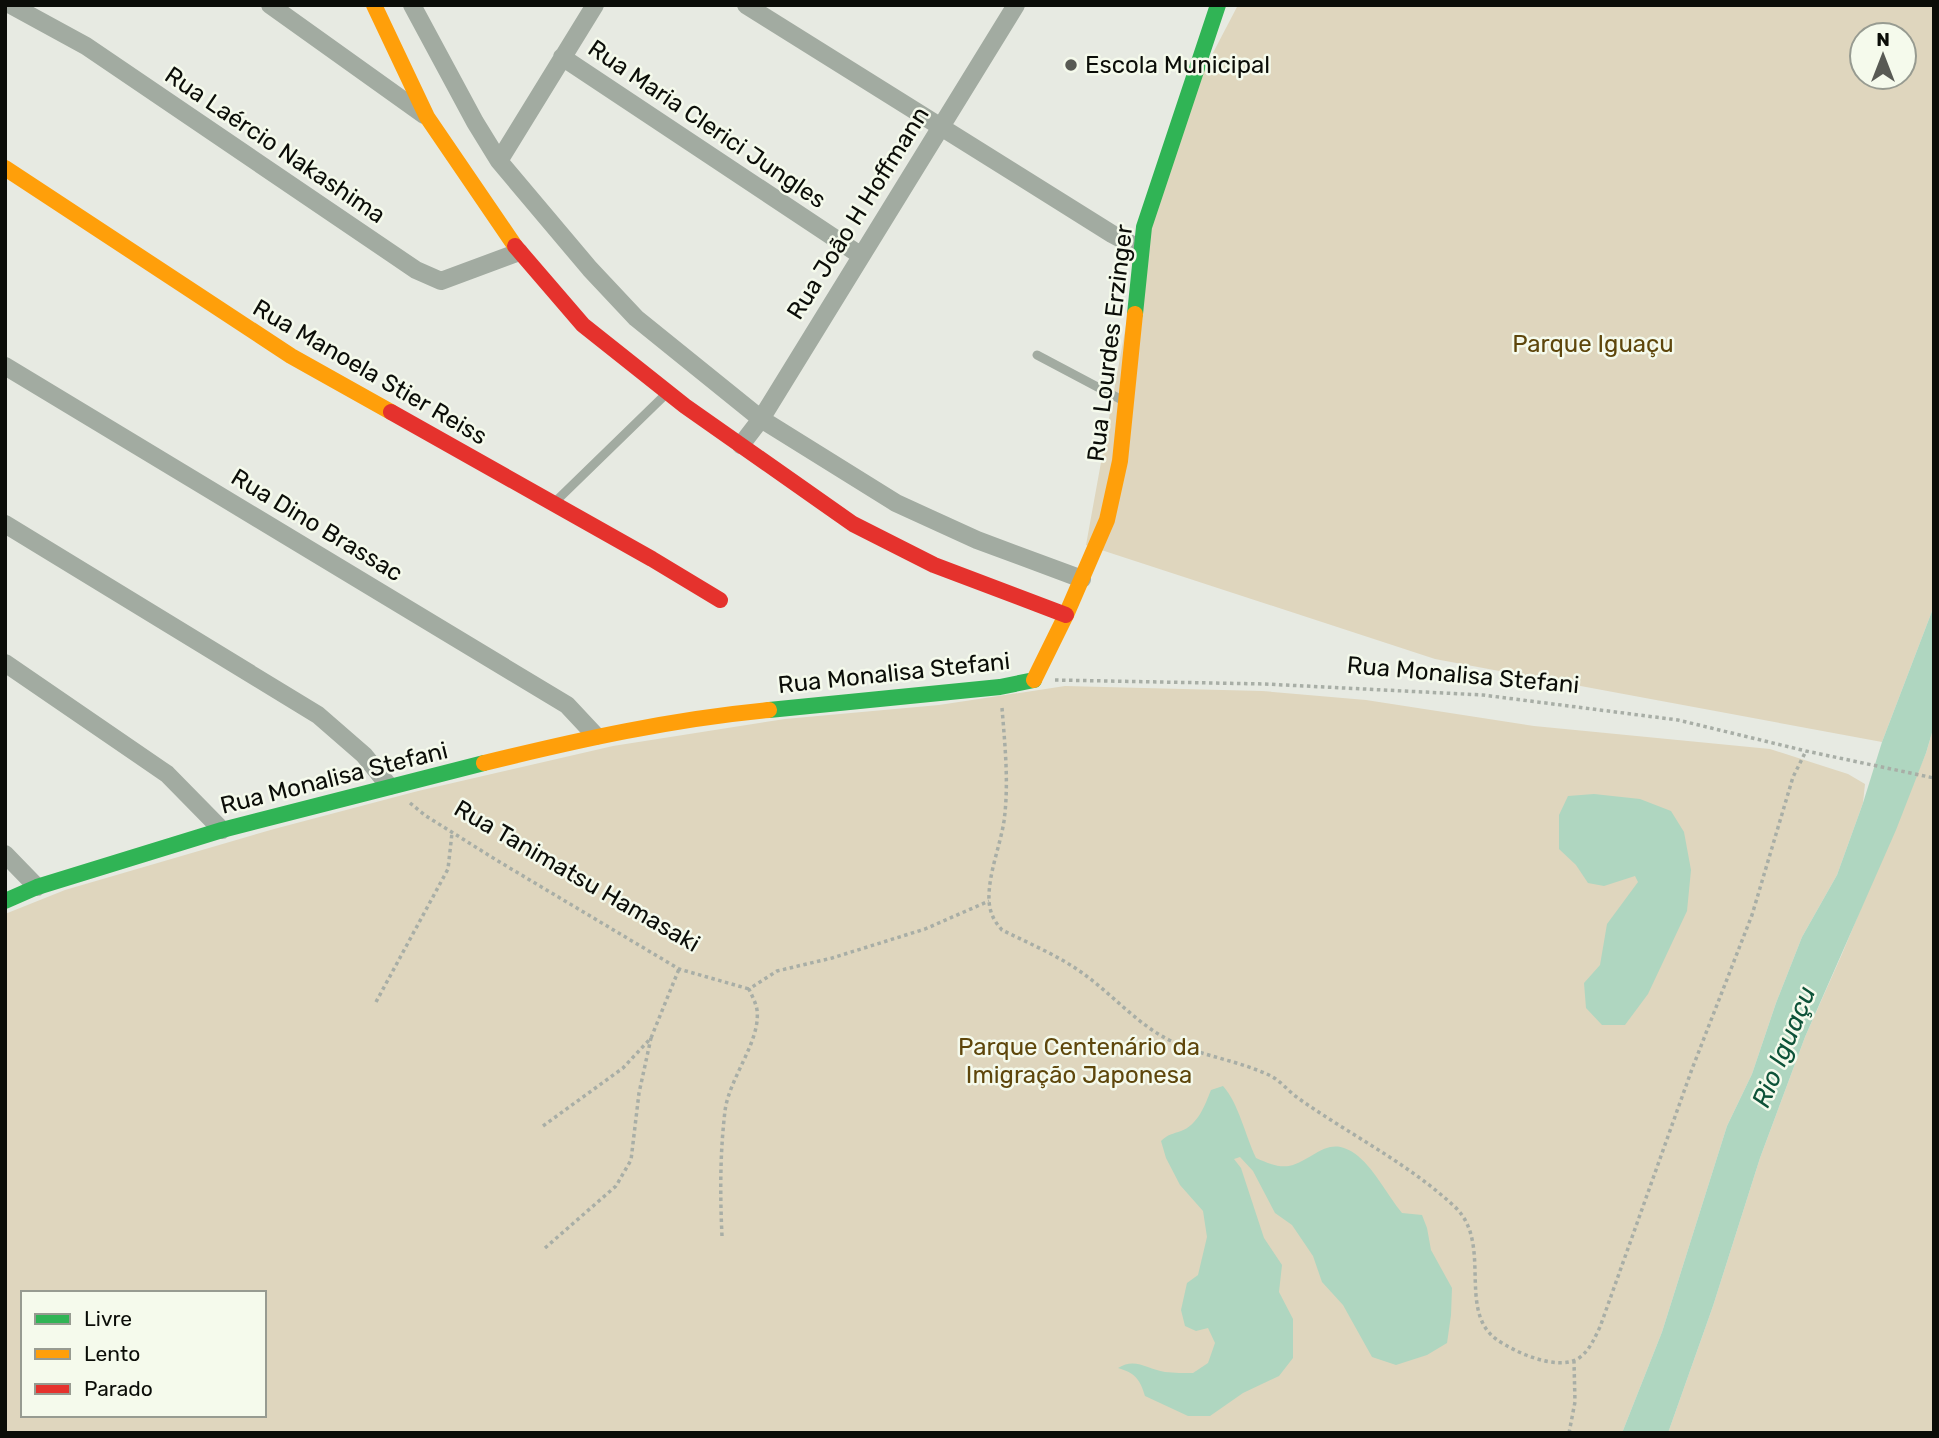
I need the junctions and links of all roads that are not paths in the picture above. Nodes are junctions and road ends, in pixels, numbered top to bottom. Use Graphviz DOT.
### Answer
graph roads {
  1 [pos="11,5"];
  2 [pos="270,5"];
  3 [pos="374,5"];
  4 [pos="412,5"];
  5 [pos="432,5"];
  6 [pos="595,5"];
  7 [pos="746,5"];
  8 [pos="1016,5"];
  9 [pos="1218,5"];
  10 [pos="421,23"];
  11 [pos="562,57"];
  12 [pos="428,117"];
  13 [pos="941,125"];
  14 [pos="499,161"];
  15 [pos="5,168"];
  16 [pos="1140,249"];
  17 [pos="519,252"];
  18 [pos="860,254"];
  19 [pos="1037,355"];
  20 [pos="5,366"];
  21 [pos="667,392"];
  22 [pos="1127,402"];
  23 [pos="761,419"];
  24 [pos="741,445"];
  25 [pos="554,504"];
  26 [pos="5,524"];
  27 [pos="1082,579"];
  28 [pos="720,600"];
  29 [pos="1066,615"];
  30 [pos="5,663"];
  31 [pos="1034,680"];
  32 [pos="596,736"];
  33 [pos="389,786"];
  34 [pos="222,830"];
  35 [pos="5,854"];
  36 [pos="37,887"];
  37 [pos="5,901"];
  1 -- 17 [label="street, Rua Laércio Nakashima"];
  2 -- 12 [label="street"];
  3 -- 12 [label="street"];
  4 -- 10 [label="street"];
  5 -- 10 [label="street"];
  6 -- 11 [label="street"];
  7 -- 13 [label="street"];
  8 -- 13 [label="street, Rua João H Hoffmann"];
  9 -- 16 [label="street, Rua Lourdes Erzinger"];
  10 -- 14 [label="street"];
  11 -- 14 [label="street"];
  11 -- 18 [label="street, Rua Maria Clerici Jungles"];
  12 -- 17 [label="street"];
  13 -- 16 [label="street"];
  13 -- 18 [label="street, Rua João H Hoffmann"];
  14 -- 23 [label="street"];
  15 -- 25 [label="street, Rua Manoela Stier Reiss"];
  16 -- 22 [label="street, Rua Lourdes Erzinger"];
  17 -- 21 [label="street"];
  18 -- 23 [label="street, Rua João H Hoffmann"];
  19 -- 22 [label="lane"];
  20 -- 32 [label="street, Rua Dino Brassac"];
  21 -- 24 [label="street"];
  21 -- 25 [label="lane"];
  22 -- 27 [label="street, Rua Lourdes Erzinger"];
  23 -- 24 [label="street, Rua João H Hoffmann"];
  23 -- 27 [label="street"];
  24 -- 29 [label="street"];
  25 -- 28 [label="street, Rua Manoela Stier Reiss"];
  26 -- 33 [label="street"];
  27 -- 29 [label="street, Rua Lourdes Erzinger"];
  29 -- 31 [label="street, Rua Lourdes Erzinger"];
  30 -- 34 [label="street"];
  31 -- 32 [label="street, Rua Monalisa Stefani"];
  32 -- 33 [label="street, Rua Monalisa Stefani"];
  33 -- 34 [label="street, Rua Monalisa Stefani"];
  34 -- 36 [label="street, Rua Monalisa Stefani"];
  35 -- 36 [label="street"];
  36 -- 37 [label="street, Rua Monalisa Stefani"];
}
